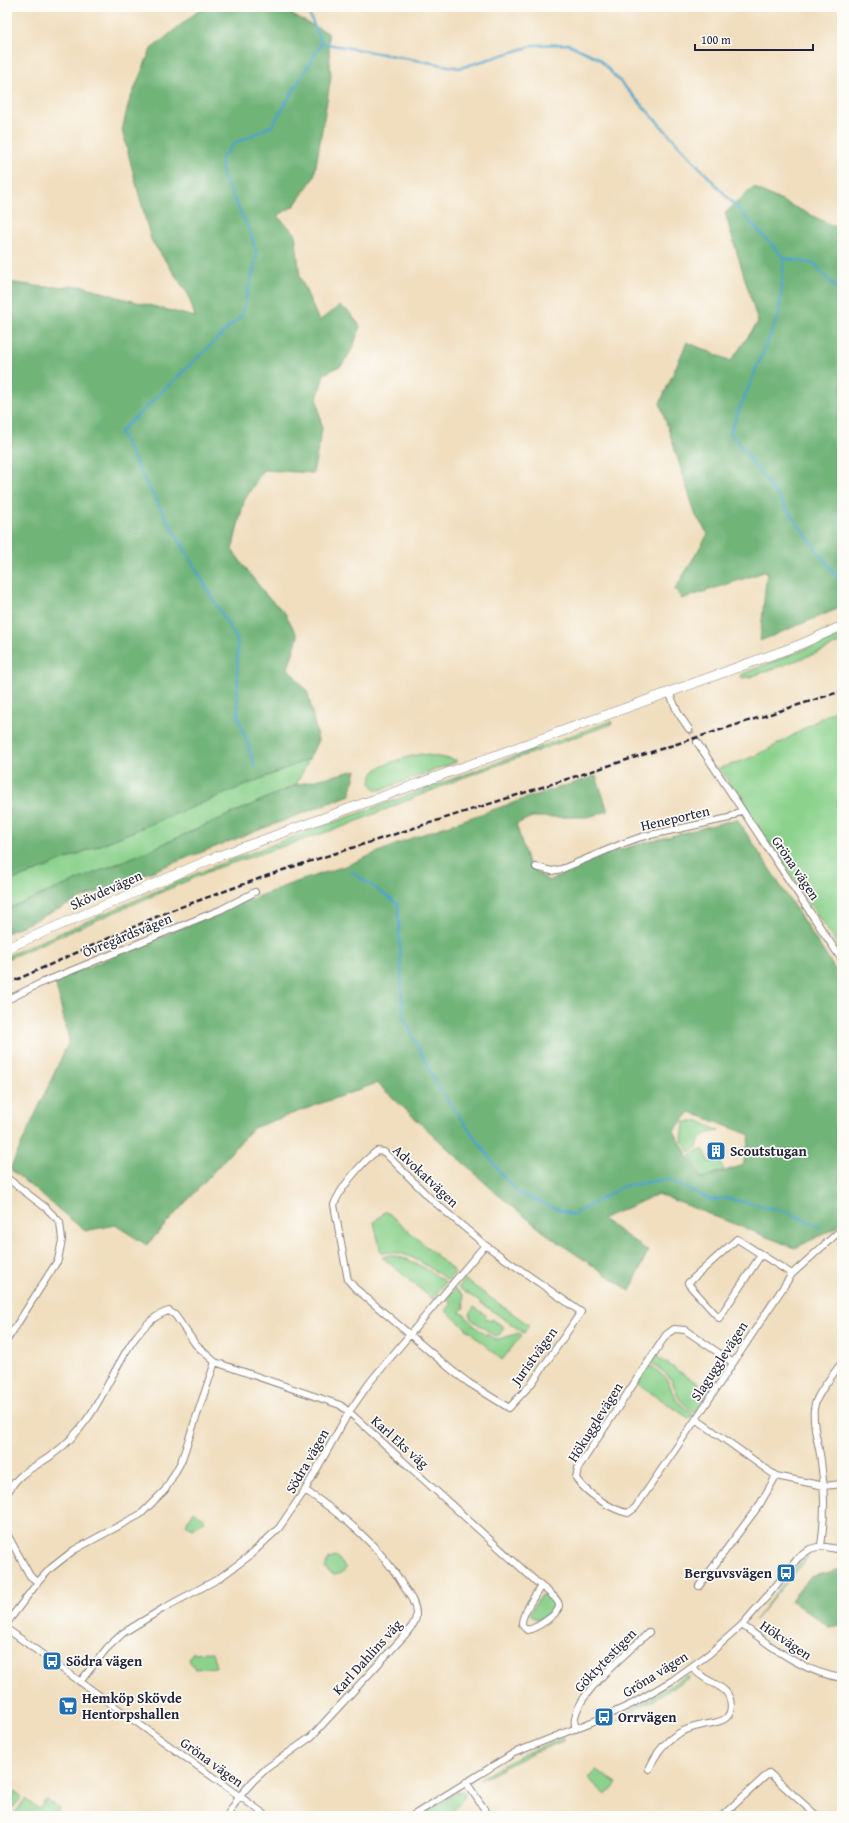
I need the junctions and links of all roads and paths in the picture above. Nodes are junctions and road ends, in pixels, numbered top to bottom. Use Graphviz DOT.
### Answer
graph roads {
  1 [pos="842,626"];
  2 [pos="669,692"];
  3 [pos="689,729"];
  4 [pos="697,742"];
  5 [pos="742,810"];
  6 [pos="536,867"];
  7 [pos="255,892"];
  8 [pos="7,948"];
  9 [pos="842,960"];
  10 [pos="7,1000"];
  11 [pos="7,1178"];
  12 [pos="842,1229"];
  13 [pos="485,1245"];
  14 [pos="761,1255"];
  15 [pos="792,1274"];
  16 [pos="410,1334"];
  17 [pos="7,1340"];
  18 [pos="215,1362"];
  19 [pos="732,1362"];
  20 [pos="842,1362"];
  21 [pos="349,1412"];
  22 [pos="696,1419"];
  23 [pos="776,1476"];
  24 [pos="842,1484"];
  25 [pos="824,1486"];
  26 [pos="305,1490"];
  27 [pos="7,1494"];
  28 [pos="7,1534"];
  29 [pos="821,1546"];
  30 [pos="842,1550"];
  31 [pos="38,1582"];
  32 [pos="541,1586"];
  33 [pos="699,1586"];
  34 [pos="7,1623"];
  35 [pos="742,1624"];
  36 [pos="7,1629"];
  37 [pos="649,1632"];
  38 [pos="692,1667"];
  39 [pos="842,1678"];
  40 [pos="80,1682"];
  41 [pos="576,1729"];
  42 [pos="649,1769"];
  43 [pos="466,1782"];
  44 [pos="239,1797"];
  45 [pos="227,1816"];
  46 [pos="267,1816"];
  47 [pos="412,1816"];
  48 [pos="489,1816"];
  49 [pos="722,1816"];
  50 [pos="817,1816"];
  1 -- 2 [label="main road, Skövdevägen"];
  2 -- 3 [label="street"];
  2 -- 8 [label="main road, Skövdevägen"];
  4 -- 5 [label="street"];
  5 -- 6 [label="street, Heneporten"];
  5 -- 9 [label="street, Gröna vägen"];
  7 -- 10 [label="street, Övregårdsvägen"];
  11 -- 17 [label="street"];
  12 -- 15 [label="street, Slagugglevägen"];
  13 -- 16 [label="street, Södra vägen"];
  13 -- 16 [label="street, Juristvägen"];
  13 -- 16 [label="street, Advokatvägen"];
  14 -- 14 [label="street, Slagugglevägen"];
  14 -- 15 [label="street, Slagugglevägen"];
  15 -- 19 [label="street, Slagugglevägen"];
  16 -- 21 [label="street, Södra vägen"];
  18 -- 21 [label="street, Karl Eks väg"];
  18 -- 27 [label="street"];
  18 -- 31 [label="street"];
  19 -- 22 [label="street, Slagugglevägen"];
  19 -- 22 [label="street, Hökugglevägen"];
  20 -- 25 [label="street"];
  21 -- 26 [label="street, Södra vägen"];
  21 -- 32 [label="street, Karl Eks väg"];
  22 -- 23 [label="street, Slagugglevägen"];
  23 -- 25 [label="street, Slagugglevägen"];
  23 -- 33 [label="street"];
  24 -- 25 [label="street"];
  25 -- 29 [label="street"];
  26 -- 40 [label="street, Södra vägen"];
  26 -- 44 [label="street, Karl Dahlins väg"];
  28 -- 31 [label="street"];
  29 -- 30 [label="street"];
  29 -- 35 [label="street, Gröna vägen"];
  31 -- 34 [label="street"];
  32 -- 32 [label="street, Karl Eks väg"];
  35 -- 38 [label="street, Gröna vägen"];
  35 -- 39 [label="street, Hökvägen"];
  36 -- 40 [label="street, Gröna vägen"];
  37 -- 41 [label="street, Göktytestigen"];
  38 -- 41 [label="street, Gröna vägen"];
  38 -- 42 [label="street"];
  40 -- 44 [label="street, Gröna vägen"];
  41 -- 43 [label="street, Gröna vägen"];
  43 -- 47 [label="street, Gröna vägen"];
  43 -- 48 [label="street"];
  44 -- 45 [label="street, Karl Dahlins väg"];
  44 -- 46 [label="street, Gröna vägen"];
  49 -- 50 [label="street"];
}
